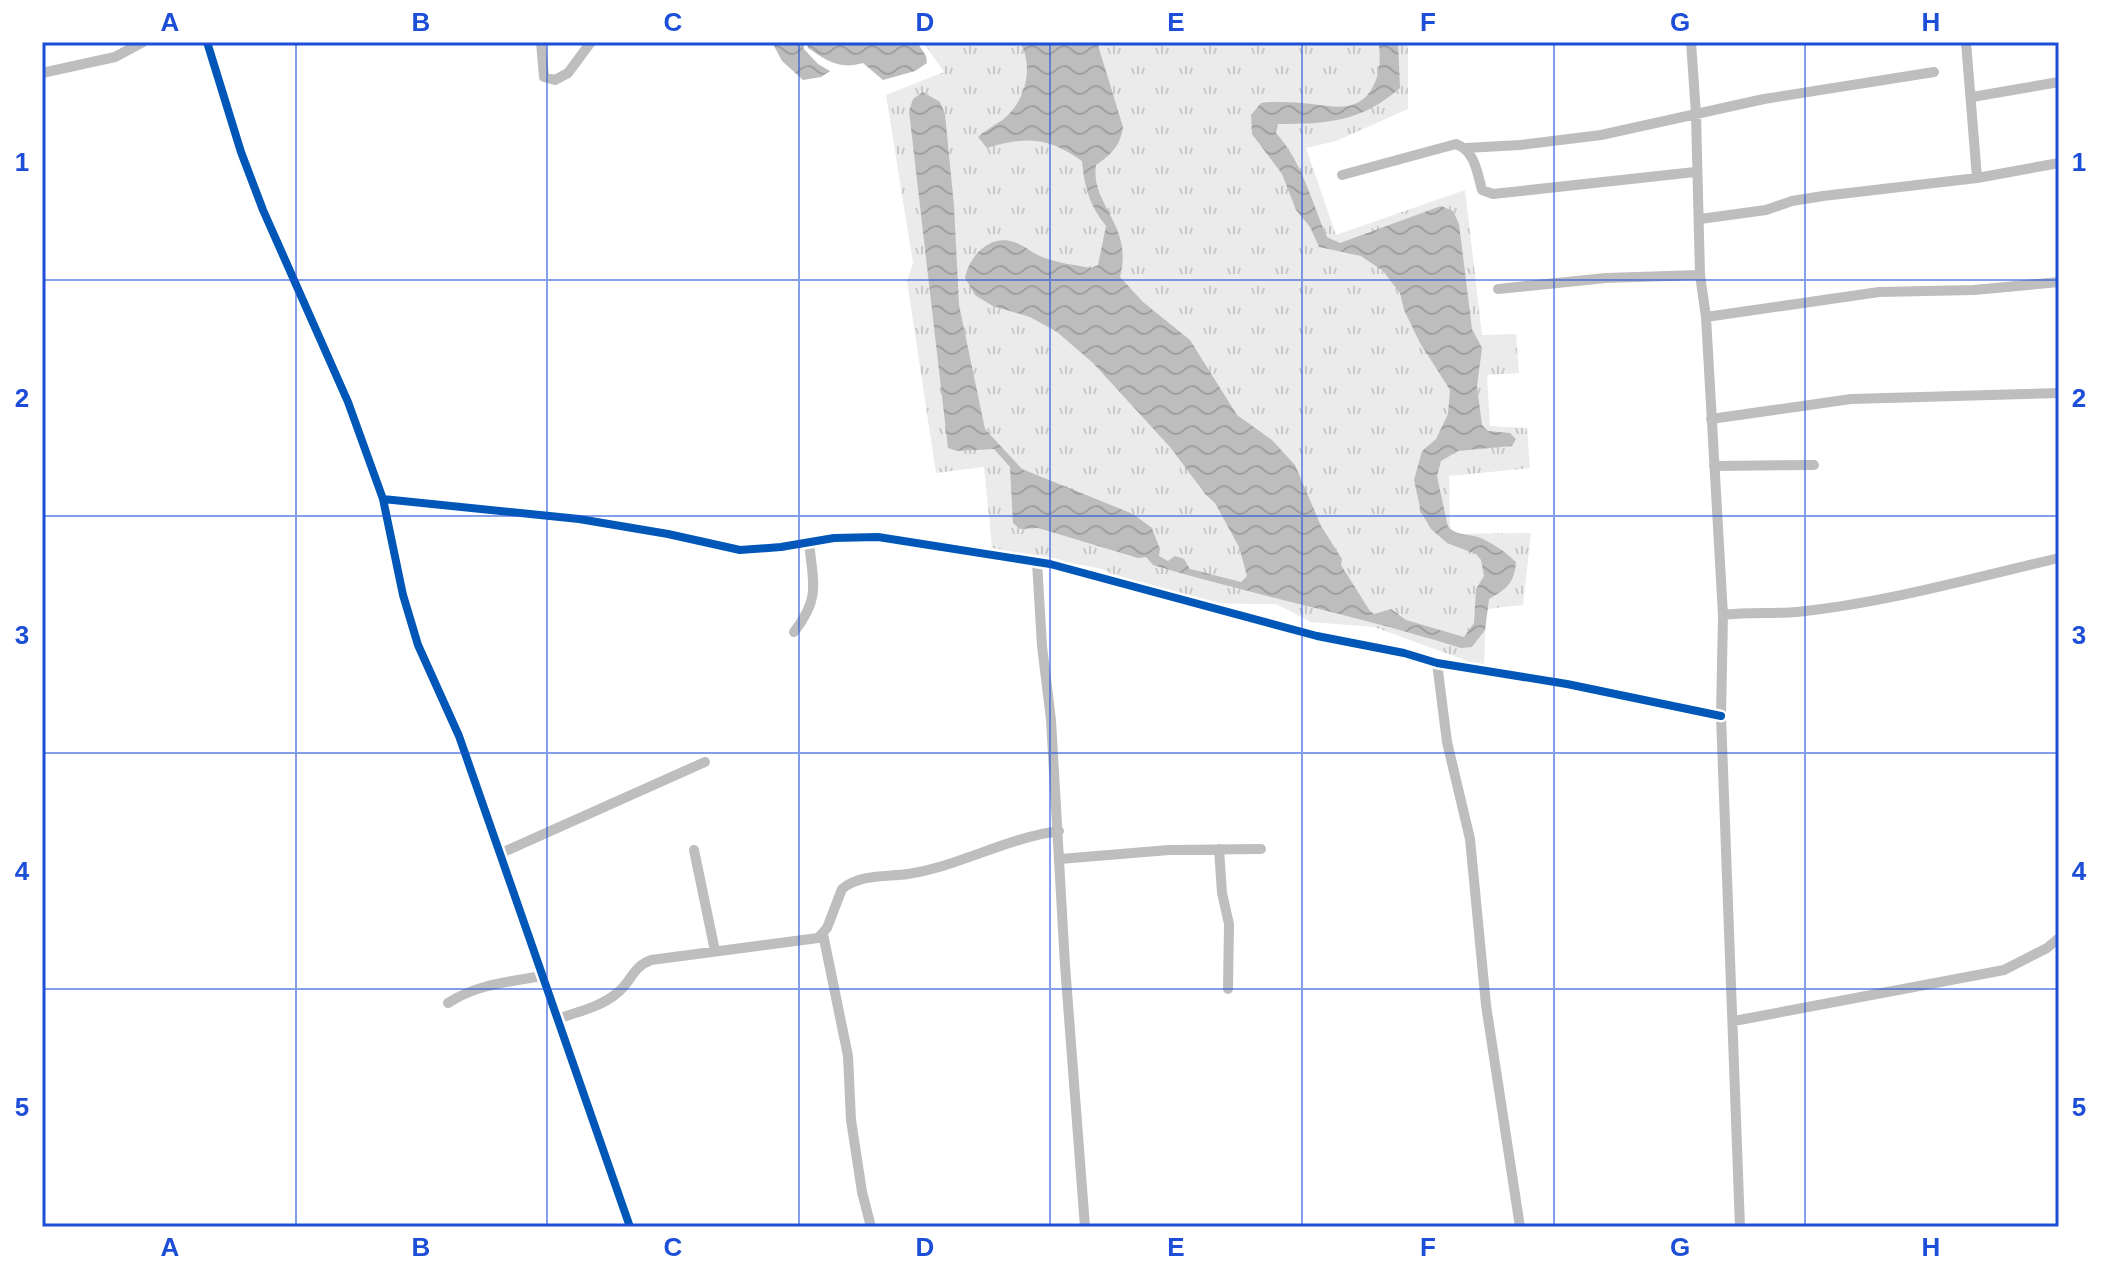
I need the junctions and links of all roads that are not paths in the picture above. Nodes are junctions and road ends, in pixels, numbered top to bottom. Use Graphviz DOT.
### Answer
graph roads {
  1 [pos="143,42"];
  2 [pos="207,42"];
  3 [pos="541,42"];
  4 [pos="591,42"];
  5 [pos="1691,42"];
  6 [pos="1966,42"];
  7 [pos="1934,72"];
  8 [pos="42,73"];
  9 [pos="2059,82"];
  10 [pos="1972,97"];
  11 [pos="1696,114"];
  12 [pos="1466,148"];
  13 [pos="2059,163"];
  14 [pos="1695,172"];
  15 [pos="1342,175"];
  16 [pos="1977,178"];
  17 [pos="1700,219"];
  18 [pos="1700,275"];
  19 [pos="2059,282"];
  20 [pos="1498,289"];
  21 [pos="1706,317"];
  22 [pos="2059,393"];
  23 [pos="1711,419"];
  24 [pos="1814,465"];
  25 [pos="1714,466"];
  26 [pos="383,499"];
  27 [pos="809,542"];
  28 [pos="2059,558"];
  29 [pos="1037,562"];
  30 [pos="1723,615"];
  31 [pos="794,632"];
  32 [pos="1437,663"];
  33 [pos="1721,716"];
  34 [pos="705,762"];
  35 [pos="1059,831"];
  36 [pos="1219,849"];
  37 [pos="1261,849"];
  38 [pos="694,850"];
  39 [pos="499,854"];
  40 [pos="1060,859"];
  41 [pos="823,934"];
  42 [pos="2059,938"];
  43 [pos="715,951"];
  44 [pos="542,976"];
  45 [pos="1228,989"];
  46 [pos="448,1003"];
  47 [pos="557,1019"];
  48 [pos="1734,1021"];
  49 [pos="630,1227"];
  50 [pos="871,1227"];
  51 [pos="1085,1227"];
  52 [pos="1520,1227"];
  53 [pos="1740,1227"];
  1 -- 8 [label="street"];
  2 -- 26 [label="street"];
  3 -- 4 [label="street"];
  5 -- 11 [label="street"];
  6 -- 10 [label="street"];
  7 -- 11 [label="street"];
  9 -- 10 [label="street"];
  10 -- 16 [label="street"];
  11 -- 12 [label="street"];
  11 -- 14 [label="street"];
  12 -- 14 [label="street"];
  12 -- 15 [label="street"];
  13 -- 16 [label="street"];
  14 -- 17 [label="street"];
  16 -- 17 [label="street"];
  17 -- 18 [label="street"];
  18 -- 20 [label="street"];
  18 -- 21 [label="street"];
  19 -- 21 [label="street"];
  21 -- 23 [label="street"];
  22 -- 23 [label="street"];
  23 -- 25 [label="street"];
  24 -- 25 [label="street"];
  25 -- 30 [label="street"];
  26 -- 27 [label="street"];
  26 -- 39 [label="street"];
  27 -- 29 [label="street"];
  27 -- 31 [label="street"];
  28 -- 30 [label="street"];
  29 -- 32 [label="street"];
  29 -- 35 [label="street"];
  30 -- 33 [label="street"];
  32 -- 33 [label="street"];
  32 -- 52 [label="street"];
  33 -- 48 [label="street"];
  34 -- 39 [label="street"];
  35 -- 40 [label="street"];
  35 -- 41 [label="street"];
  36 -- 37 [label="street"];
  36 -- 40 [label="street"];
  36 -- 45 [label="street"];
  38 -- 43 [label="street"];
  39 -- 44 [label="street"];
  40 -- 51 [label="street"];
  41 -- 43 [label="street"];
  41 -- 50 [label="street"];
  42 -- 48 [label="street"];
  43 -- 47 [label="street"];
  44 -- 46 [label="street"];
  44 -- 47 [label="street"];
  47 -- 49 [label="street"];
  48 -- 53 [label="street"];
}
